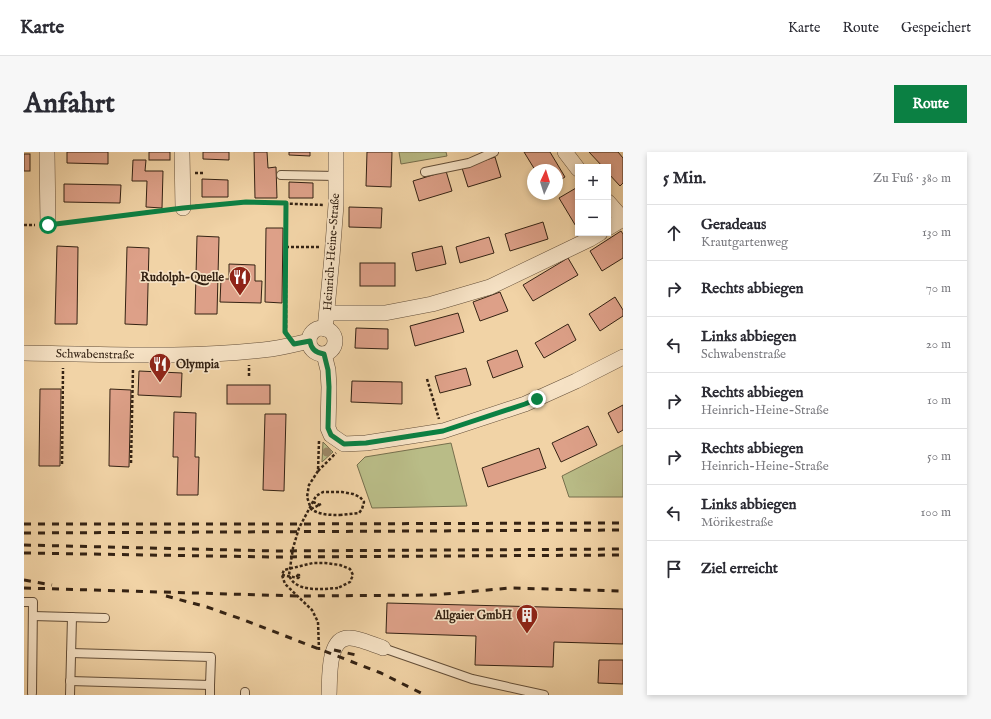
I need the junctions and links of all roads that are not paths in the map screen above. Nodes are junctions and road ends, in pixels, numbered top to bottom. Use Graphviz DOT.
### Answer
graph roads {
  1 [pos="47,152"];
  2 [pos="182,152"];
  3 [pos="336,152"];
  4 [pos="494,152"];
  5 [pos="565,152"];
  6 [pos="575,165"];
  7 [pos="425,172"];
  8 [pos="281,175"];
  9 [pos="336,176"];
  10 [pos="611,205"];
  11 [pos="183,208"];
  12 [pos="623,219"];
  13 [pos="48,225"];
  14 [pos="611,226"];
  15 [pos="595,236"];
  16 [pos="327,313"];
  17 [pos="325,328"];
  18 [pos="310,341"];
  19 [pos="24,353"];
  20 [pos="324,354"];
  21 [pos="623,357"];
  22 [pos="24,602"];
  23 [pos="33,616"];
  24 [pos="72,617"];
  25 [pos="105,618"];
  26 [pos="383,648"];
  27 [pos="71,653"];
  28 [pos="70,681"];
  29 [pos="210,685"];
  30 [pos="32,693"];
  31 [pos="70,695"];
  32 [pos="210,695"];
  33 [pos="329,695"];
  34 [pos="544,695"];
  1 -- 13 [label="street"];
  2 -- 11 [label="street"];
  3 -- 9 [label="street, Heinrich-Heine-Straße"];
  4 -- 7 [label="lane"];
  5 -- 6 [label="street"];
  8 -- 9 [label="lane, Heinrich-Heine-Straße"];
  9 -- 16 [label="street, Heinrich-Heine-Straße"];
  10 -- 12 [label="street"];
  12 -- 14 [label="street"];
  15 -- 16 [label="street"];
  16 -- 17 [label="street, Heinrich-Heine-Straße"];
  17 -- 18 [label="street, Heinrich-Heine-Straße"];
  17 -- 20 [label="street, Heinrich-Heine-Straße"];
  18 -- 19 [label="street, Schwabenstraße"];
  18 -- 20 [label="street"];
  20 -- 21 [label="street"];
  22 -- 23 [label="lane"];
  23 -- 24 [label="lane"];
  23 -- 30 [label="lane"];
  24 -- 25 [label="lane"];
  24 -- 27 [label="lane"];
  26 -- 33 [label="street"];
  26 -- 34 [label="lane"];
  27 -- 28 [label="lane"];
  27 -- 29 [label="lane"];
  28 -- 29 [label="lane"];
  28 -- 31 [label="lane"];
  29 -- 32 [label="lane"];
}
